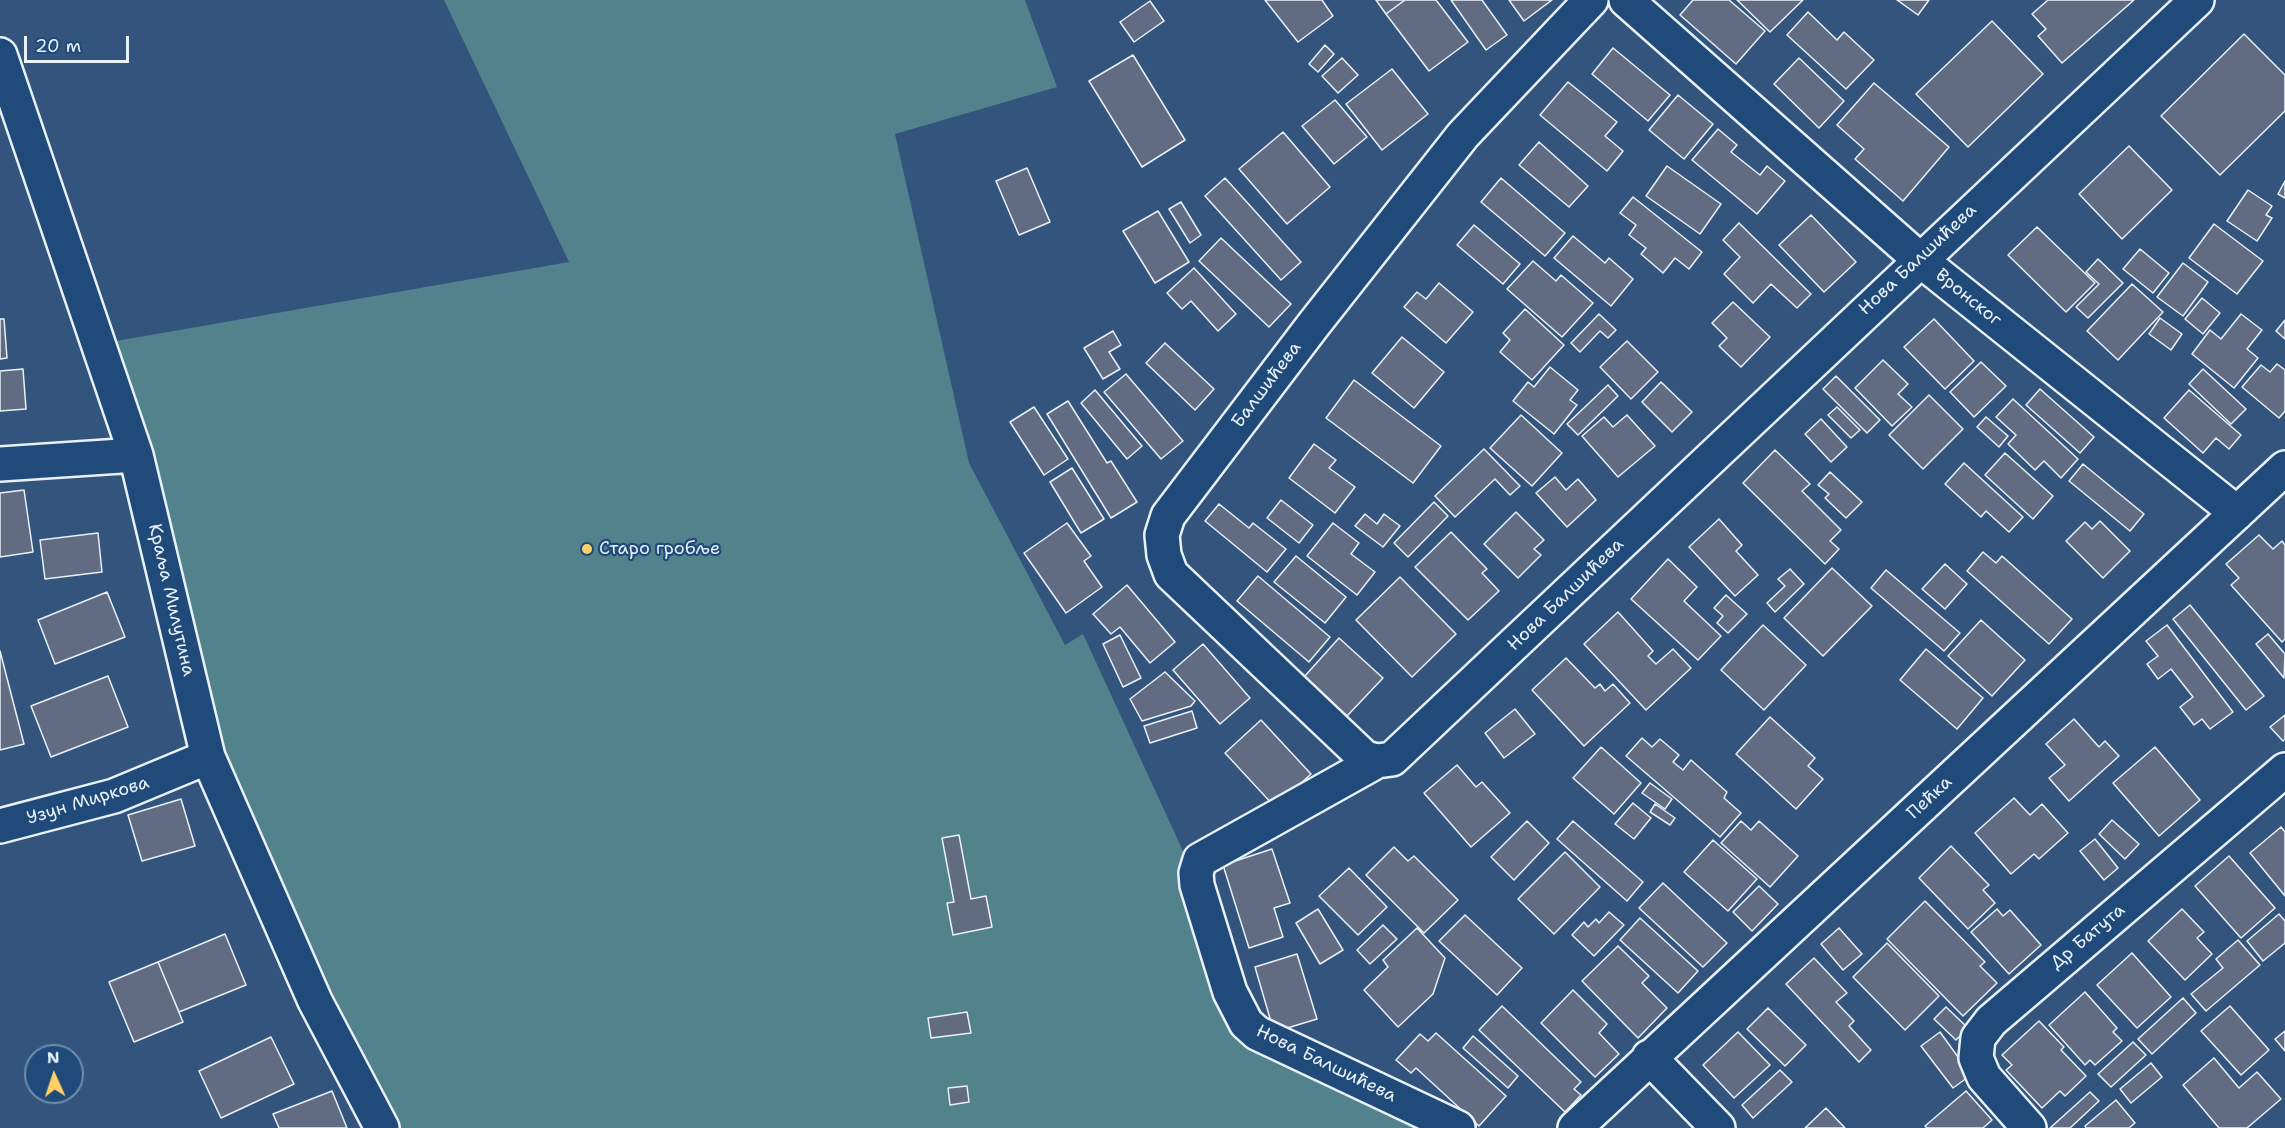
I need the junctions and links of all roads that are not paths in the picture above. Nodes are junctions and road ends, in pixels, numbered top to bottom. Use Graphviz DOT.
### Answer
graph roads {
  1 [pos="1591,0"];
  2 [pos="1626,0"];
  3 [pos="2197,0"];
  4 [pos="0,55"];
  5 [pos="1919,259"];
  6 [pos="136,455"];
  7 [pos="0,464"];
  8 [pos="2285,468"];
  9 [pos="2237,513"];
  10 [pos="208,757"];
  11 [pos="1377,761"];
  12 [pos="2285,770"];
  13 [pos="0,826"];
  14 [pos="1649,1057"];
  15 [pos="382,1128"];
  16 [pos="1458,1128"];
  17 [pos="1575,1128"];
  18 [pos="1718,1128"];
  19 [pos="2030,1128"];
  1 -- 11 [label="street, Балшићева"];
  2 -- 5 [label="street, Вронског"];
  3 -- 5 [label="street, Нова Балшићева"];
  4 -- 6 [label="street, Краља Милутина"];
  5 -- 9 [label="street, Вронског"];
  5 -- 11 [label="street, Нова Балшићева"];
  6 -- 7 [label="street"];
  6 -- 10 [label="street, Краља Милутина"];
  8 -- 9 [label="street, Пећка"];
  9 -- 14 [label="street, Пећка"];
  10 -- 13 [label="street, Узун Миркова"];
  10 -- 15 [label="street, Краља Милутина"];
  11 -- 16 [label="street, Нова Балшићева"];
  12 -- 19 [label="street, Др Батута"];
  14 -- 17 [label="street, Пећка"];
  14 -- 18 [label="street"];
}
